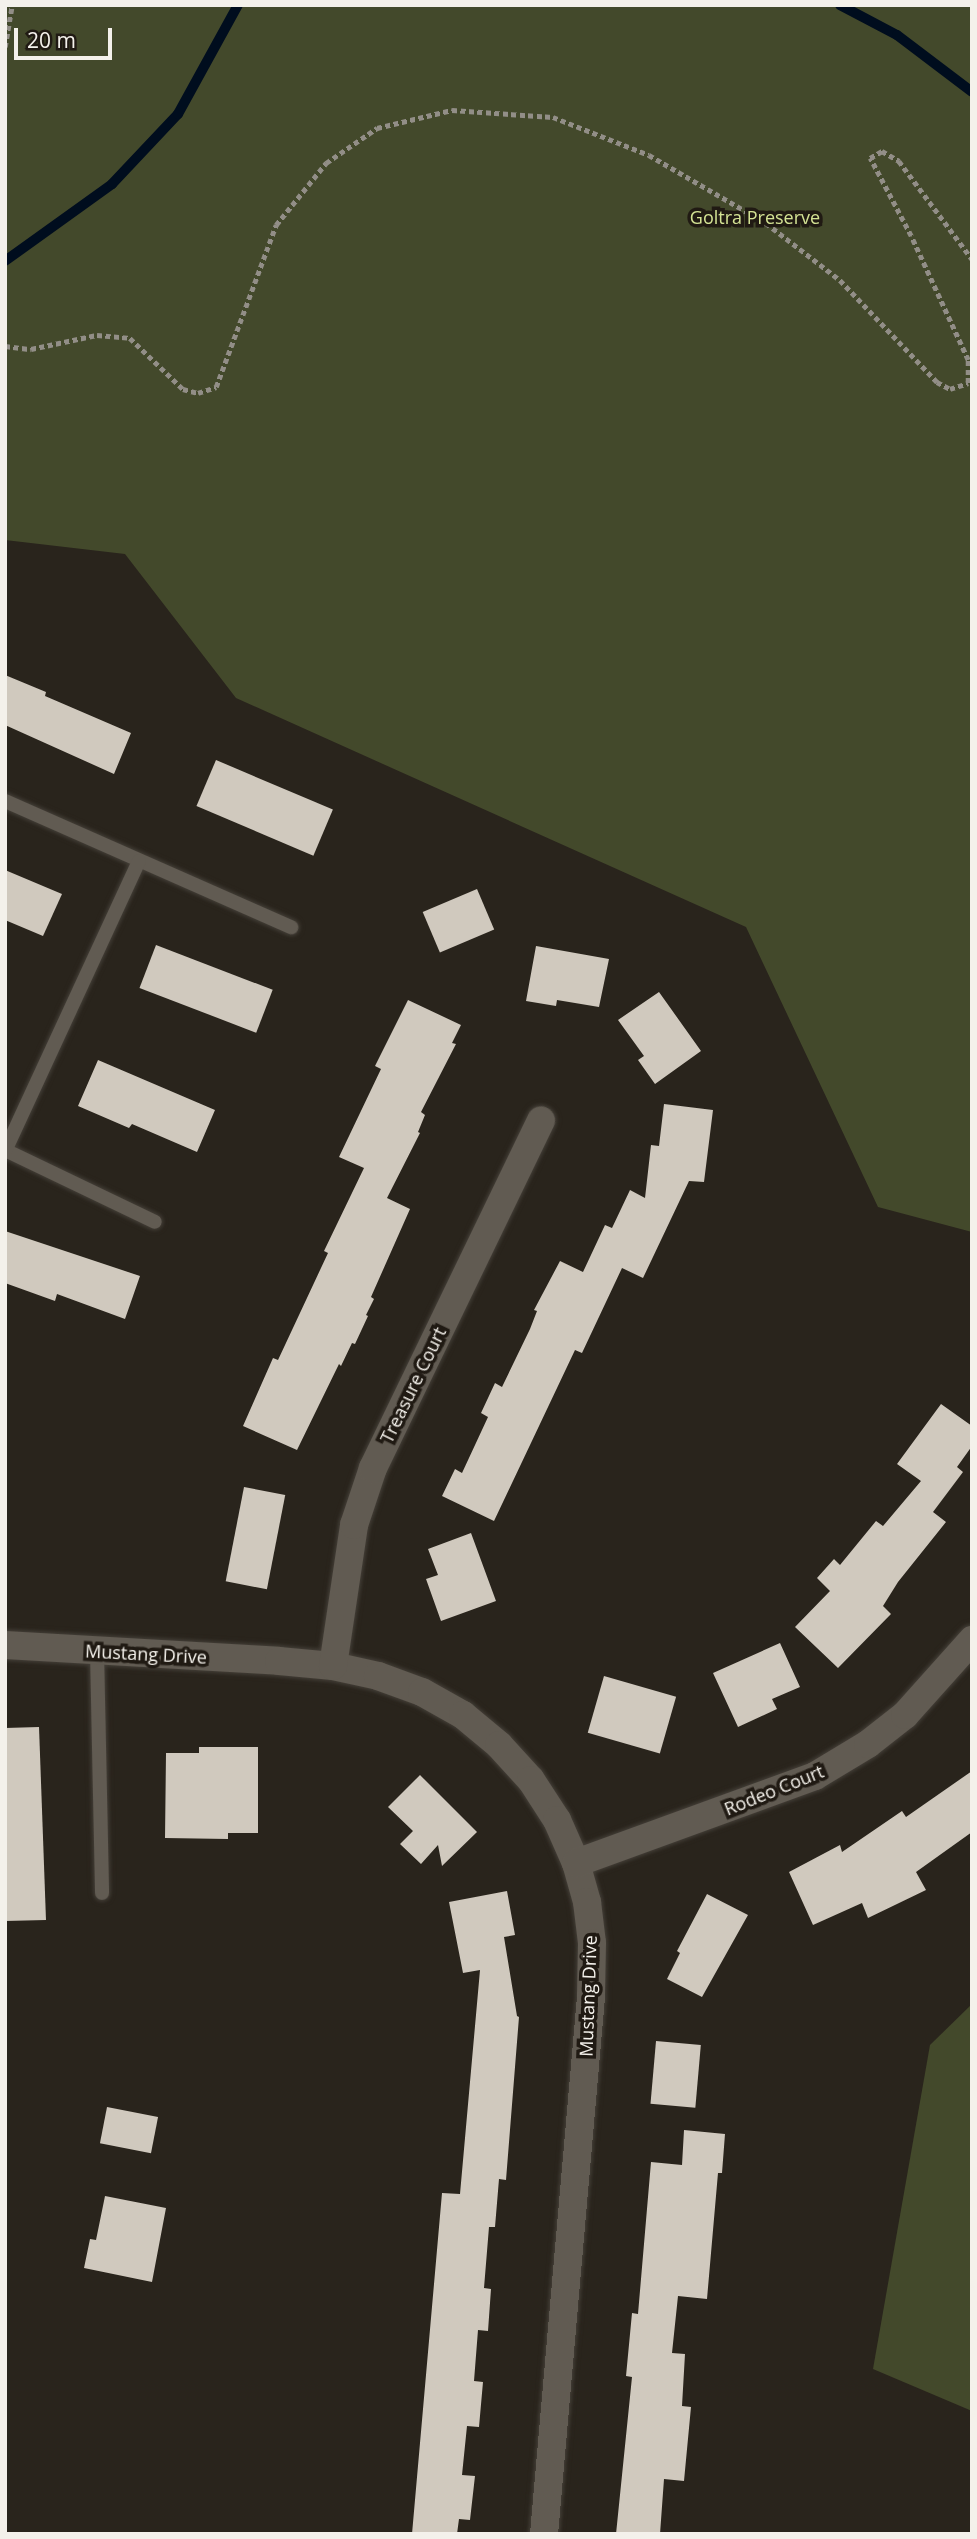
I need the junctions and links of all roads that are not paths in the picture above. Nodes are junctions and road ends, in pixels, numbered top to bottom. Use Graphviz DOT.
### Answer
graph roads {
  1 [pos="5,801"];
  2 [pos="139,861"];
  3 [pos="291,927"];
  4 [pos="541,1120"];
  5 [pos="6,1150"];
  6 [pos="155,1222"];
  7 [pos="972,1640"];
  8 [pos="5,1645"];
  9 [pos="97,1651"];
  10 [pos="333,1666"];
  11 [pos="576,1863"];
  12 [pos="102,1893"];
  13 [pos="544,2534"];
  1 -- 2 [label="lane"];
  2 -- 3 [label="lane"];
  2 -- 5 [label="lane"];
  4 -- 10 [label="street, Treasure Court"];
  5 -- 6 [label="lane"];
  7 -- 11 [label="street, Rodeo Court"];
  8 -- 9 [label="street, Mustang Drive"];
  9 -- 10 [label="street, Mustang Drive"];
  9 -- 12 [label="lane"];
  10 -- 11 [label="street, Mustang Drive"];
  11 -- 13 [label="street, Mustang Drive"];
}
